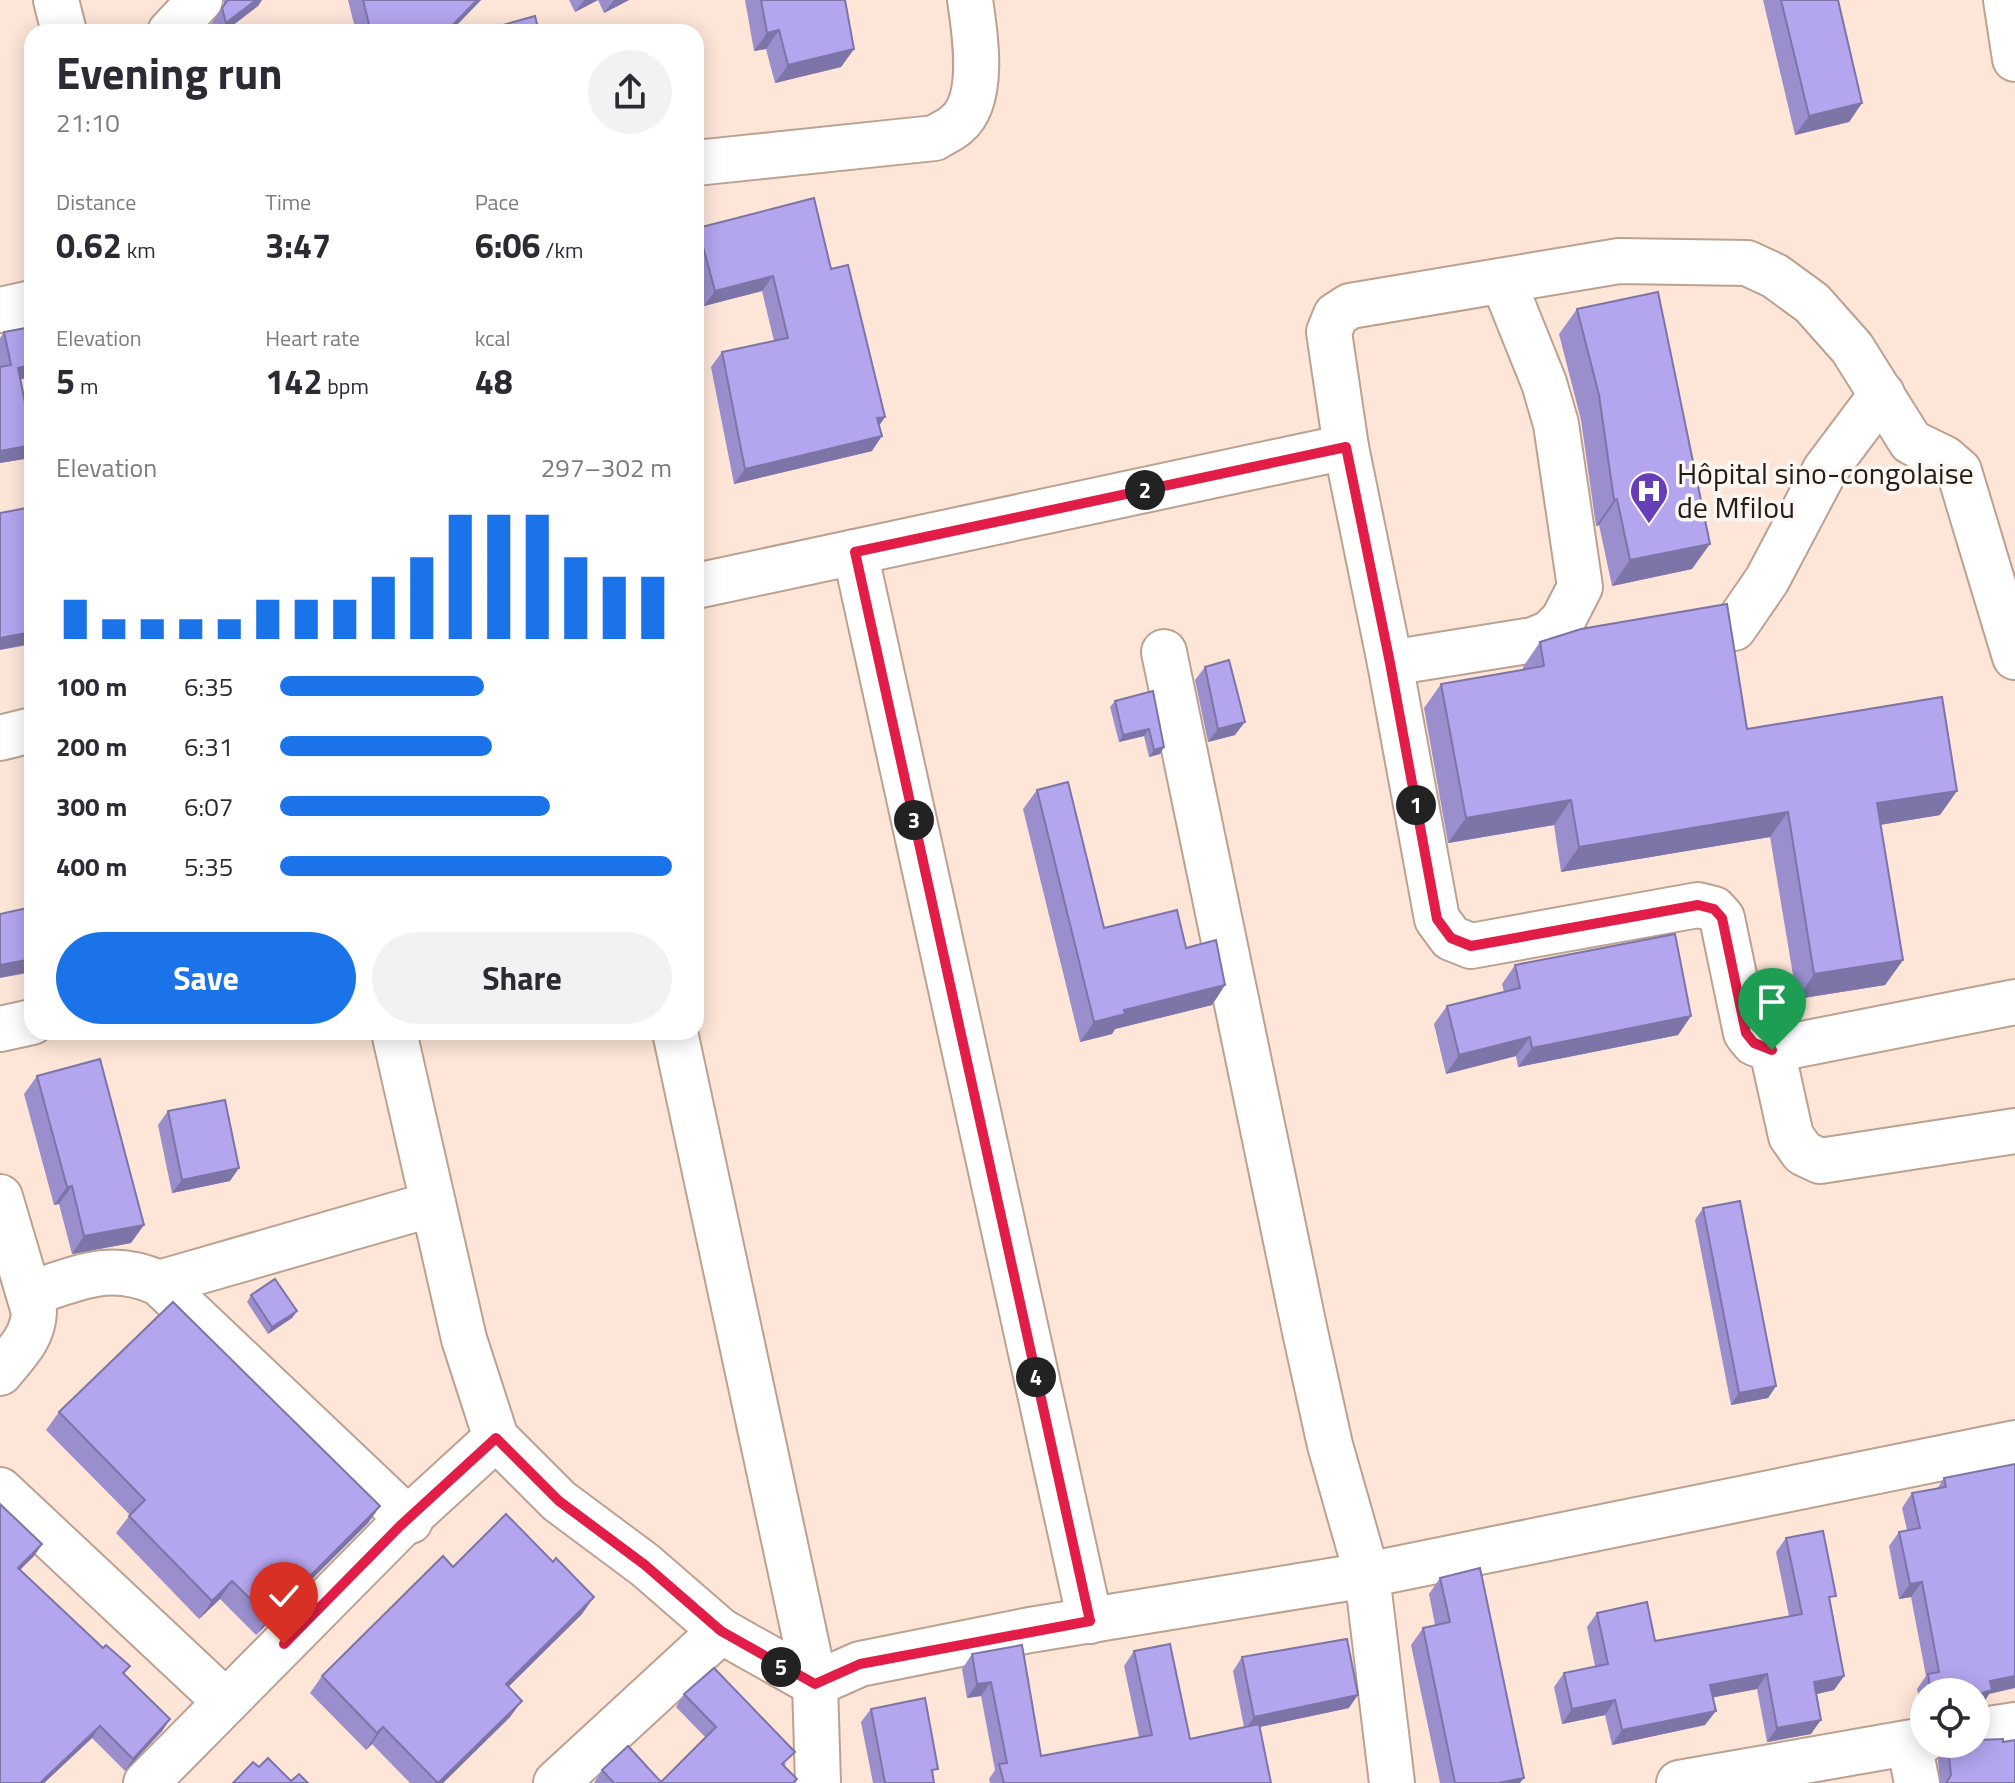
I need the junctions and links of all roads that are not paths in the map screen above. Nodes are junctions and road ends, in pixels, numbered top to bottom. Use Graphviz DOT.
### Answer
graph roads {
  1 [pos="56,0"];
  2 [pos="200,0"];
  3 [pos="970,0"];
  4 [pos="2006,0"];
  5 [pos="62,24"];
  6 [pos="178,24"];
  7 [pos="2015,59"];
  8 [pos="704,162"];
  9 [pos="1503,281"];
  10 [pos="24,305"];
  11 [pos="0,310"];
  12 [pos="1882,394"];
  13 [pos="1346,447"];
  14 [pos="855,552"];
  15 [pos="704,583"];
  16 [pos="1734,628"];
  17 [pos="1164,652"];
  18 [pos="2015,657"];
  19 [pos="1390,663"];
  20 [pos="24,732"];
  21 [pos="0,738"];
  22 [pos="2015,1002"];
  23 [pos="24,1024"];
  24 [pos="0,1029"];
  25 [pos="396,1040"];
  26 [pos="677,1040"];
  27 [pos="1772,1050"];
  28 [pos="2015,1131"];
  29 [pos="0,1197"];
  30 [pos="433,1204"];
  31 [pos="159,1283"];
  32 [pos="31,1293"];
  33 [pos="0,1373"];
  34 [pos="496,1438"];
  35 [pos="2015,1443"];
  36 [pos="0,1490"];
  37 [pos="410,1521"];
  38 [pos="1367,1575"];
  39 [pos="1090,1621"];
  40 [pos="721,1631"];
  41 [pos="815,1684"];
  42 [pos="226,1702"];
  43 [pos="2015,1725"];
  44 [pos="1990,1729"];
  45 [pos="1910,1756"];
  46 [pos="1735,1777"];
  47 [pos="146,1783"];
  48 [pos="556,1783"];
  49 [pos="818,1783"];
  50 [pos="1392,1783"];
  51 [pos="1679,1783"];
  1 -- 5 [label="street"];
  2 -- 6 [label="street"];
  3 -- 8 [label="street"];
  4 -- 7 [label="street"];
  9 -- 12 [label="street"];
  9 -- 13 [label="street"];
  9 -- 19 [label="street"];
  10 -- 11 [label="street"];
  12 -- 16 [label="street"];
  12 -- 18 [label="street"];
  13 -- 14 [label="street"];
  13 -- 19 [label="street"];
  14 -- 15 [label="street"];
  14 -- 39 [label="street"];
  17 -- 38 [label="street"];
  19 -- 27 [label="street"];
  20 -- 21 [label="street"];
  22 -- 27 [label="street"];
  23 -- 24 [label="street"];
  25 -- 30 [label="street"];
  26 -- 41 [label="street"];
  27 -- 28 [label="street"];
  29 -- 32 [label="street"];
  30 -- 31 [label="street"];
  30 -- 34 [label="street"];
  31 -- 32 [label="street"];
  31 -- 37 [label="street"];
  32 -- 33 [label="street"];
  34 -- 37 [label="street"];
  34 -- 40 [label="street"];
  35 -- 38 [label="street"];
  36 -- 42 [label="street"];
  37 -- 42 [label="street"];
  38 -- 39 [label="street"];
  38 -- 50 [label="street"];
  39 -- 41 [label="street"];
  40 -- 41 [label="street"];
  40 -- 48 [label="street"];
  41 -- 49 [label="street"];
  42 -- 47 [label="street"];
  43 -- 44 [label="street"];
  45 -- 46 [label="street"];
  46 -- 51 [label="street"];
}
